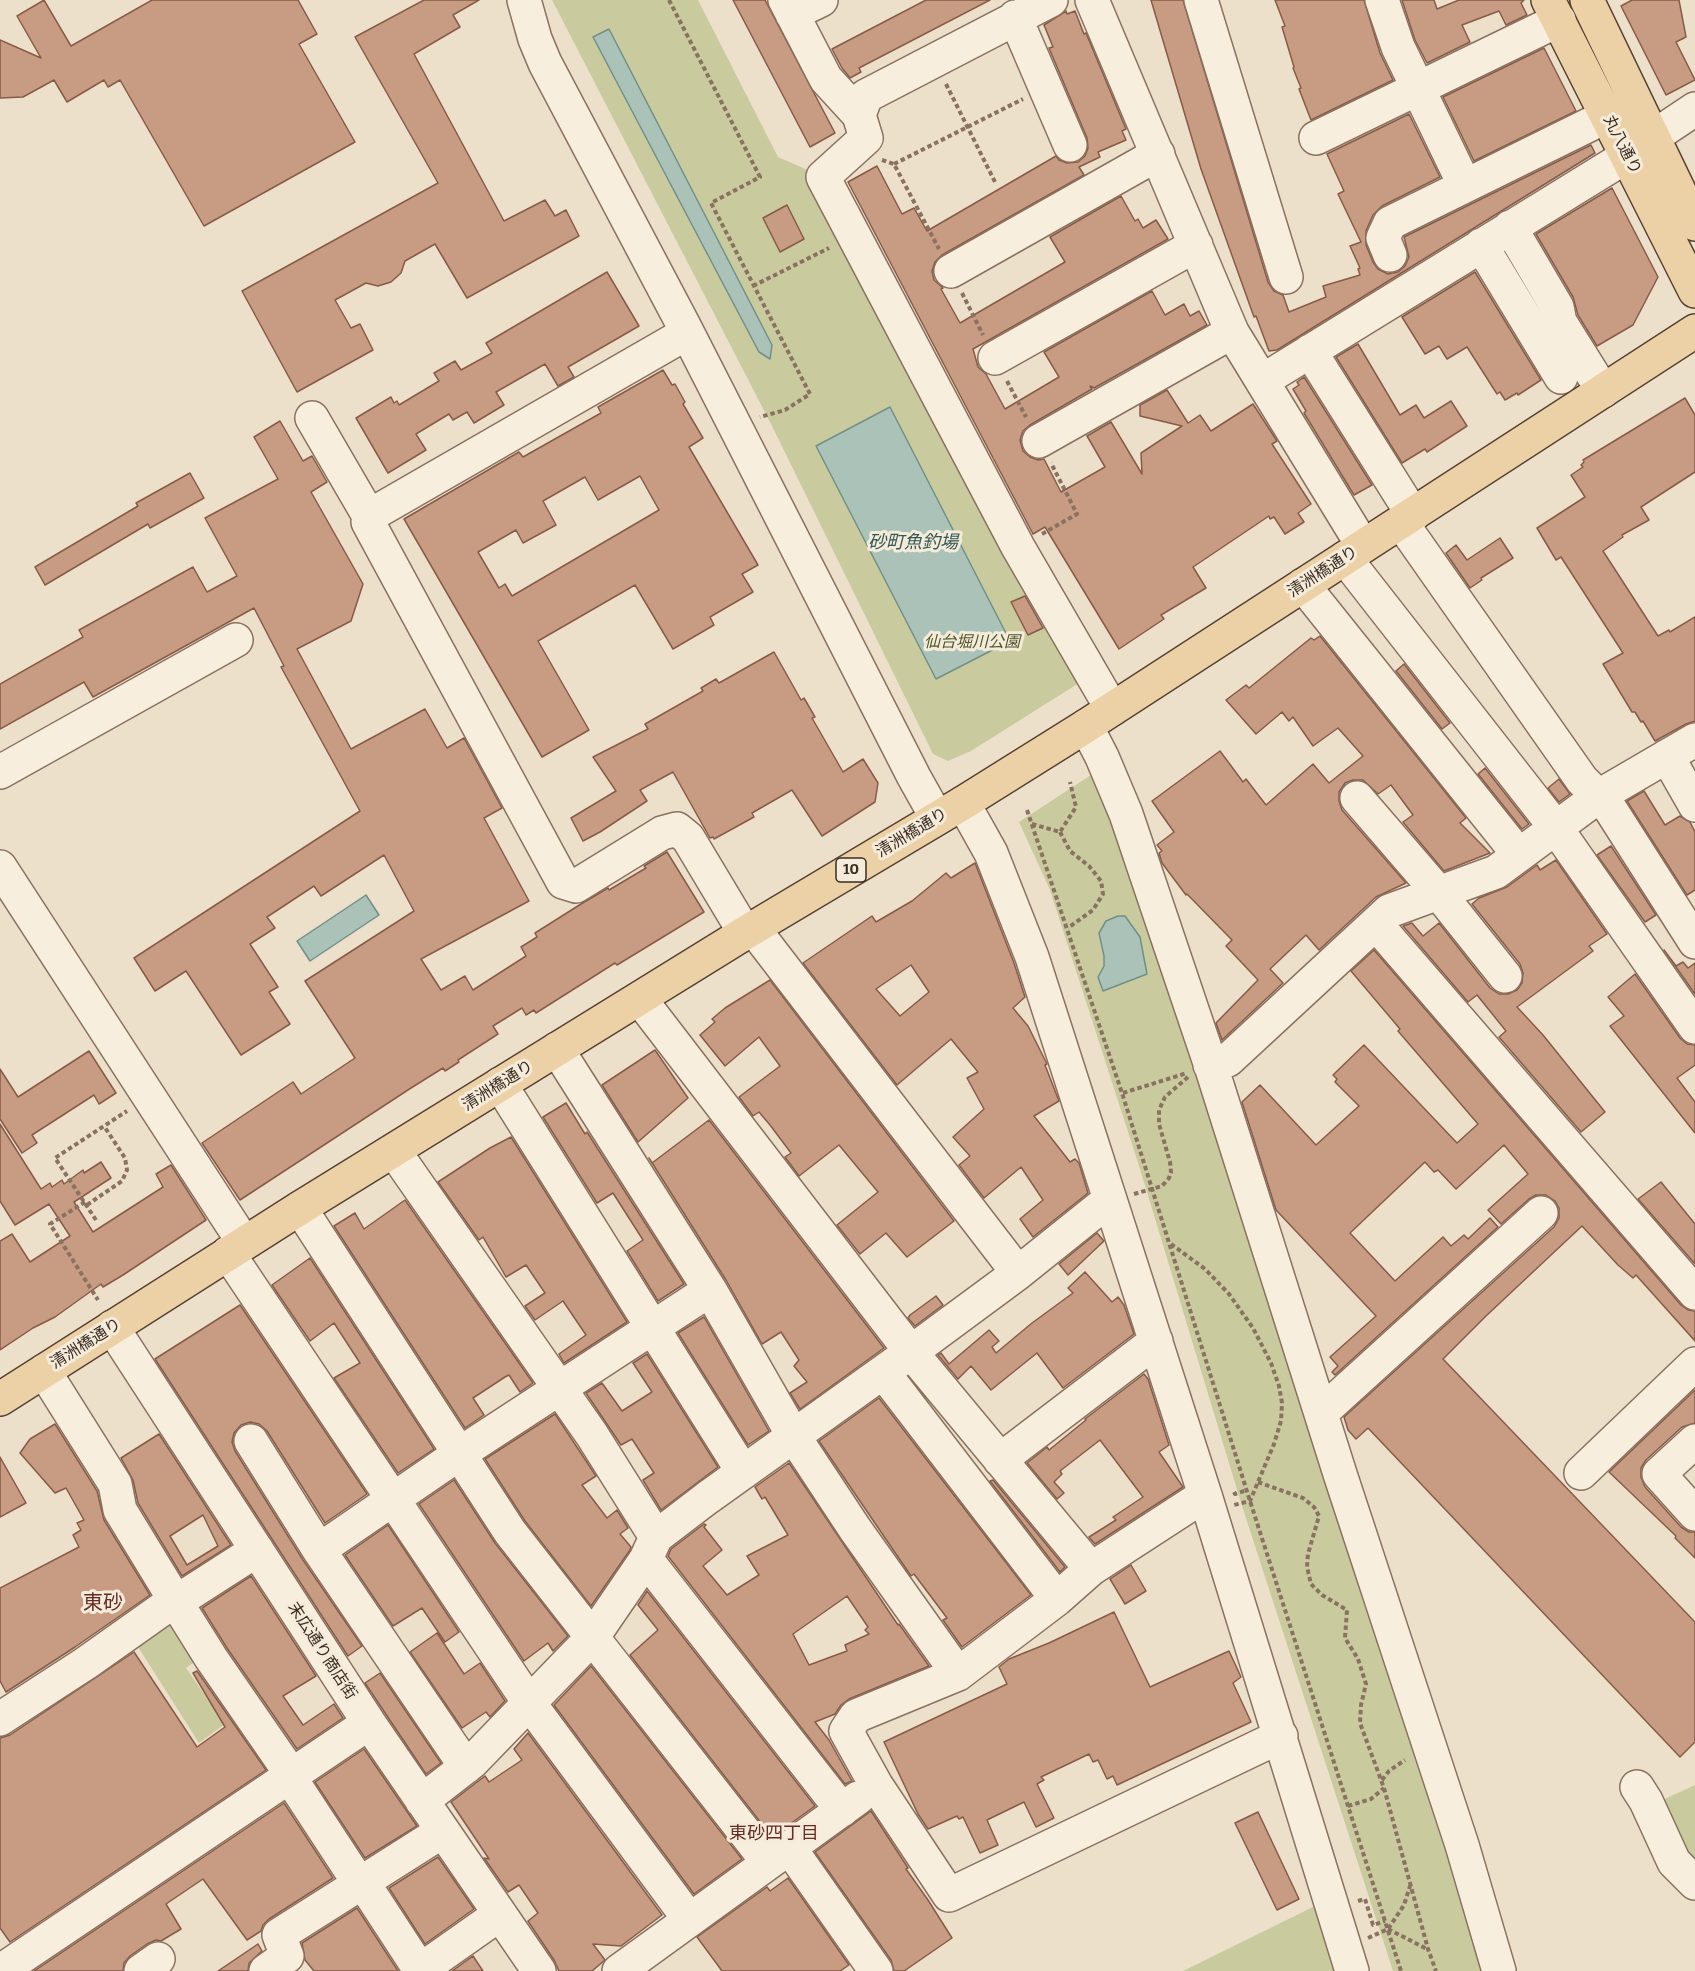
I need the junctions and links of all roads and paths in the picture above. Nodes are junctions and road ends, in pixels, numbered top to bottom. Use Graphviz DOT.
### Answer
graph roads {
  1 [pos="524,0"];
  2 [pos="669,0"];
  3 [pos="821,0"];
  4 [pos="1051,0"];
  5 [pos="1092,0"];
  6 [pos="1201,0"];
  7 [pos="1382,0"];
  8 [pos="1591,1"];
  9 [pos="789,7"];
  10 [pos="1554,10"];
  11 [pos="1015,17"];
  12 [pos="934,60"];
  13 [pos="1045,87"];
  14 [pos="1417,90"];
  15 [pos="1695,109"];
  16 [pos="859,115"];
  17 [pos="1607,116"];
  18 [pos="967,127"];
  19 [pos="1653,137"];
  20 [pos="1316,138"];
  21 [pos="1070,145"];
  22 [pos="1158,154"];
  23 [pos="1627,156"];
  24 [pos="894,164"];
  25 [pos="996,184"];
  26 [pos="1465,186"];
  27 [pos="1695,224"];
  28 [pos="1510,227"];
  29 [pos="854,235"];
  30 [pos="1196,245"];
  31 [pos="1481,245"];
  32 [pos="1390,255"];
  33 [pos="951,271"];
  34 [pos="1286,277"];
  35 [pos="753,286"];
  36 [pos="1695,291"];
  37 [pos="1695,331"];
  38 [pos="1232,332"];
  39 [pos="687,333"];
  40 [pos="1310,351"];
  41 [pos="995,358"];
  42 [pos="1561,377"];
  43 [pos="1262,381"];
  44 [pos="1603,391"];
  45 [pos="312,418"];
  46 [pos="757,418"];
  47 [pos="1039,441"];
  48 [pos="369,516"];
  49 [pos="1407,518"];
  50 [pos="1354,552"];
  51 [pos="1303,585"];
  52 [pos="236,639"];
  53 [pos="1099,717"];
  54 [pos="1695,740"];
  55 [pos="1667,756"];
  56 [pos="0,772"];
  57 [pos="1070,782"];
  58 [pos="1599,796"];
  59 [pos="1357,798"];
  60 [pos="1695,805"];
  61 [pos="1027,810"];
  62 [pos="950,811"];
  63 [pos="1032,824"];
  64 [pos="1556,828"];
  65 [pos="1060,832"];
  66 [pos="1519,855"];
  67 [pos="0,867"];
  68 [pos="1438,892"];
  69 [pos="1376,924"];
  70 [pos="1068,928"];
  71 [pos="749,930"];
  72 [pos="1695,942"];
  73 [pos="1505,976"];
  74 [pos="640,999"];
  75 [pos="1695,1027"];
  76 [pos="557,1049"];
  77 [pos="1210,1065"];
  78 [pos="500,1084"];
  79 [pos="1122,1093"];
  80 [pos="131,1108"];
  81 [pos="104,1126"];
  82 [pos="394,1150"];
  83 [pos="1152,1189"];
  84 [pos="1109,1200"];
  85 [pos="86,1203"];
  86 [pos="300,1208"];
  87 [pos="1541,1213"];
  88 [pos="96,1220"];
  89 [pos="1170,1243"];
  90 [pos="236,1248"];
  91 [pos="1018,1273"];
  92 [pos="710,1290"];
  93 [pos="1695,1293"];
  94 [pos="105,1314"];
  95 [pos="653,1328"];
  96 [pos="1156,1341"];
  97 [pos="911,1352"];
  98 [pos="1695,1364"];
  99 [pos="44,1371"];
  100 [pos="883,1372"];
  101 [pos="560,1388"];
  102 [pos="0,1399"];
  103 [pos="1321,1413"];
  104 [pos="794,1435"];
  105 [pos="251,1441"];
  106 [pos="1695,1441"];
  107 [pos="459,1454"];
  108 [pos="1000,1460"];
  109 [pos="743,1472"];
  110 [pos="1581,1473"];
  111 [pos="1205,1496"];
  112 [pos="393,1500"];
  113 [pos="1695,1514"];
  114 [pos="651,1548"];
  115 [pos="257,1550"];
  116 [pos="319,1550"];
  117 [pos="1091,1569"];
  118 [pos="1057,1599"];
  119 [pos="176,1601"];
  120 [pos="592,1638"];
  121 [pos="958,1674"];
  122 [pos="530,1704"];
  123 [pos="0,1719"];
  124 [pos="369,1723"];
  125 [pos="1281,1736"];
  126 [pos="1409,1759"];
  127 [pos="466,1767"];
  128 [pos="290,1775"];
  129 [pos="1381,1781"];
  130 [pos="876,1785"];
  131 [pos="1637,1787"];
  132 [pos="1384,1788"];
  133 [pos="422,1801"];
  134 [pos="1348,1806"];
  135 [pos="842,1809"];
  136 [pos="443,1831"];
  137 [pos="778,1855"];
  138 [pos="360,1882"];
  139 [pos="1695,1883"];
  140 [pos="1410,1885"];
  141 [pos="1359,1910"];
  142 [pos="500,1914"];
  143 [pos="689,1919"];
  144 [pos="1385,1921"];
  145 [pos="1365,1929"];
  146 [pos="1388,1929"];
  147 [pos="1368,1938"];
  148 [pos="1428,1949"];
  149 [pos="4,1966"];
  150 [pos="266,1971"];
  151 [pos="419,1971"];
  152 [pos="539,1971"];
  153 [pos="619,1971"];
  154 [pos="876,1971"];
  155 [pos="1352,1971"];
  156 [pos="1401,1971"];
  157 [pos="1436,1971"];
  158 [pos="1499,1971"];
  1 -- 39 [label="street"];
  2 -- 35 [label="path"];
  3 -- 9 [label="street"];
  4 -- 11 [label="street"];
  5 -- 22 [label="street"];
  6 -- 34 [label="street"];
  7 -- 14 [label="street"];
  8 -- 19 [label="main road, 丸八通り"];
  9 -- 16 [label="street"];
  10 -- 14 [label="street"];
  10 -- 17 [label="main road, 丸八通り"];
  11 -- 12 [label="street"];
  11 -- 13 [label="street"];
  12 -- 16 [label="street"];
  12 -- 18 [label="path"];
  13 -- 18 [label="path"];
  13 -- 21 [label="street"];
  14 -- 20 [label="street"];
  14 -- 26 [label="street"];
  15 -- 19 [label="street"];
  16 -- 29 [label="street"];
  17 -- 23 [label="main road, 丸八通り"];
  17 -- 26 [label="street"];
  18 -- 24 [label="path"];
  18 -- 25 [label="path"];
  19 -- 27 [label="main road, 丸八通り"];
  22 -- 30 [label="street"];
  22 -- 33 [label="street"];
  23 -- 28 [label="street"];
  23 -- 36 [label="main road, 丸八通り"];
  26 -- 32 [label="street"];
  28 -- 31 [label="street"];
  28 -- 44 [label="street"];
  29 -- 35 [label="path"];
  29 -- 53 [label="street"];
  30 -- 38 [label="street"];
  30 -- 41 [label="street"];
  31 -- 40 [label="street"];
  31 -- 42 [label="street"];
  35 -- 46 [label="path"];
  37 -- 44 [label="main road, 清洲橋通り / 10"];
  38 -- 43 [label="street"];
  38 -- 47 [label="street"];
  39 -- 48 [label="street"];
  39 -- 62 [label="street"];
  40 -- 43 [label="street"];
  40 -- 49 [label="street"];
  43 -- 50 [label="street"];
  44 -- 49 [label="main road, 清洲橋通り / 10"];
  45 -- 48 [label="street"];
  48 -- 71 [label="street"];
  49 -- 50 [label="main road, 清洲橋通り / 10"];
  49 -- 58 [label="street"];
  50 -- 51 [label="main road, 清洲橋通り / 10"];
  50 -- 64 [label="street"];
  51 -- 53 [label="main road, 清洲橋通り / 10"];
  51 -- 66 [label="street"];
  52 -- 56 [label="street"];
  53 -- 62 [label="main road, 清洲橋通り / 10"];
  53 -- 77 [label="street"];
  54 -- 55 [label="street"];
  55 -- 58 [label="street"];
  55 -- 60 [label="street"];
  57 -- 65 [label="path"];
  58 -- 64 [label="street"];
  58 -- 72 [label="street"];
  59 -- 68 [label="street"];
  61 -- 63 [label="path"];
  62 -- 71 [label="main road, 清洲橋通り / 10"];
  62 -- 84 [label="street"];
  63 -- 65 [label="path"];
  63 -- 70 [label="path"];
  64 -- 66 [label="street"];
  64 -- 75 [label="street"];
  65 -- 70 [label="path"];
  66 -- 68 [label="street"];
  67 -- 90 [label="street"];
  68 -- 69 [label="street"];
  68 -- 73 [label="street"];
  69 -- 77 [label="street"];
  69 -- 93 [label="street"];
  70 -- 79 [label="path"];
  71 -- 74 [label="main road, 清洲橋通り / 10"];
  71 -- 91 [label="street"];
  74 -- 76 [label="main road, 清洲橋通り / 10"];
  74 -- 97 [label="street"];
  76 -- 78 [label="main road, 清洲橋通り / 10"];
  76 -- 92 [label="street"];
  77 -- 103 [label="street"];
  78 -- 82 [label="main road, 清洲橋通り / 10"];
  78 -- 95 [label="street"];
  79 -- 83 [label="path"];
  79 -- 83 [label="path"];
  80 -- 81 [label="path"];
  81 -- 85 [label="path"];
  81 -- 85 [label="path"];
  82 -- 86 [label="main road, 清洲橋通り / 10"];
  82 -- 101 [label="street"];
  83 -- 89 [label="path"];
  84 -- 91 [label="street"];
  84 -- 96 [label="street"];
  85 -- 88 [label="path"];
  85 -- 94 [label="path"];
  86 -- 90 [label="main road, 清洲橋通り / 10"];
  86 -- 107 [label="street"];
  87 -- 103 [label="street"];
  89 -- 129 [label="path"];
  89 -- 134 [label="path"];
  90 -- 94 [label="main road, 清洲橋通り / 10"];
  90 -- 112 [label="street"];
  91 -- 97 [label="street"];
  92 -- 95 [label="street"];
  92 -- 104 [label="street"];
  94 -- 99 [label="main road, 清洲橋通り / 10"];
  94 -- 115 [label="street, 末広通り商店街"];
  95 -- 101 [label="street"];
  95 -- 109 [label="street"];
  96 -- 108 [label="street"];
  96 -- 111 [label="street"];
  97 -- 100 [label="street"];
  97 -- 108 [label="street"];
  98 -- 110 [label="street"];
  99 -- 102 [label="main road, 清洲橋通り / 10"];
  99 -- 119 [label="street"];
  100 -- 104 [label="street"];
  100 -- 118 [label="street"];
  101 -- 107 [label="street"];
  101 -- 114 [label="street"];
  103 -- 158 [label="street"];
  104 -- 109 [label="street"];
  104 -- 121 [label="street"];
  105 -- 116 [label="street"];
  106 -- 113 [label="street"];
  107 -- 112 [label="street"];
  107 -- 120 [label="street"];
  108 -- 117 [label="street"];
  109 -- 114 [label="street"];
  111 -- 117 [label="street"];
  111 -- 125 [label="street"];
  112 -- 116 [label="street"];
  112 -- 122 [label="street"];
  114 -- 120 [label="street"];
  114 -- 135 [label="street"];
  115 -- 119 [label="street"];
  115 -- 124 [label="street, 末広通り商店街"];
  116 -- 127 [label="street"];
  117 -- 118 [label="street"];
  118 -- 121 [label="street"];
  119 -- 123 [label="street"];
  119 -- 128 [label="street"];
  120 -- 122 [label="street"];
  120 -- 137 [label="street"];
  121 -- 130 [label="street"];
  122 -- 127 [label="street"];
  122 -- 143 [label="street"];
  124 -- 128 [label="street"];
  124 -- 133 [label="street, 末広通り商店街"];
  125 -- 130 [label="street"];
  125 -- 155 [label="street"];
  126 -- 129 [label="path"];
  127 -- 133 [label="street"];
  128 -- 138 [label="street"];
  128 -- 149 [label="street"];
  129 -- 132 [label="path"];
  130 -- 135 [label="street"];
  131 -- 139 [label="street"];
  132 -- 134 [label="path"];
  132 -- 140 [label="path"];
  133 -- 136 [label="street, 末広通り商店街"];
  134 -- 144 [label="path"];
  135 -- 137 [label="street"];
  136 -- 138 [label="street"];
  136 -- 142 [label="street, 末広通り商店街"];
  137 -- 143 [label="street"];
  137 -- 154 [label="street"];
  138 -- 150 [label="street"];
  138 -- 151 [label="street"];
  140 -- 146 [label="path"];
  140 -- 148 [label="path"];
  141 -- 144 [label="path"];
  142 -- 151 [label="street"];
  142 -- 152 [label="street, 末広通り商店街"];
  143 -- 153 [label="street"];
  144 -- 146 [label="path"];
  145 -- 147 [label="path"];
  146 -- 148 [label="path"];
  146 -- 156 [label="path"];
  148 -- 157 [label="path"];
}
